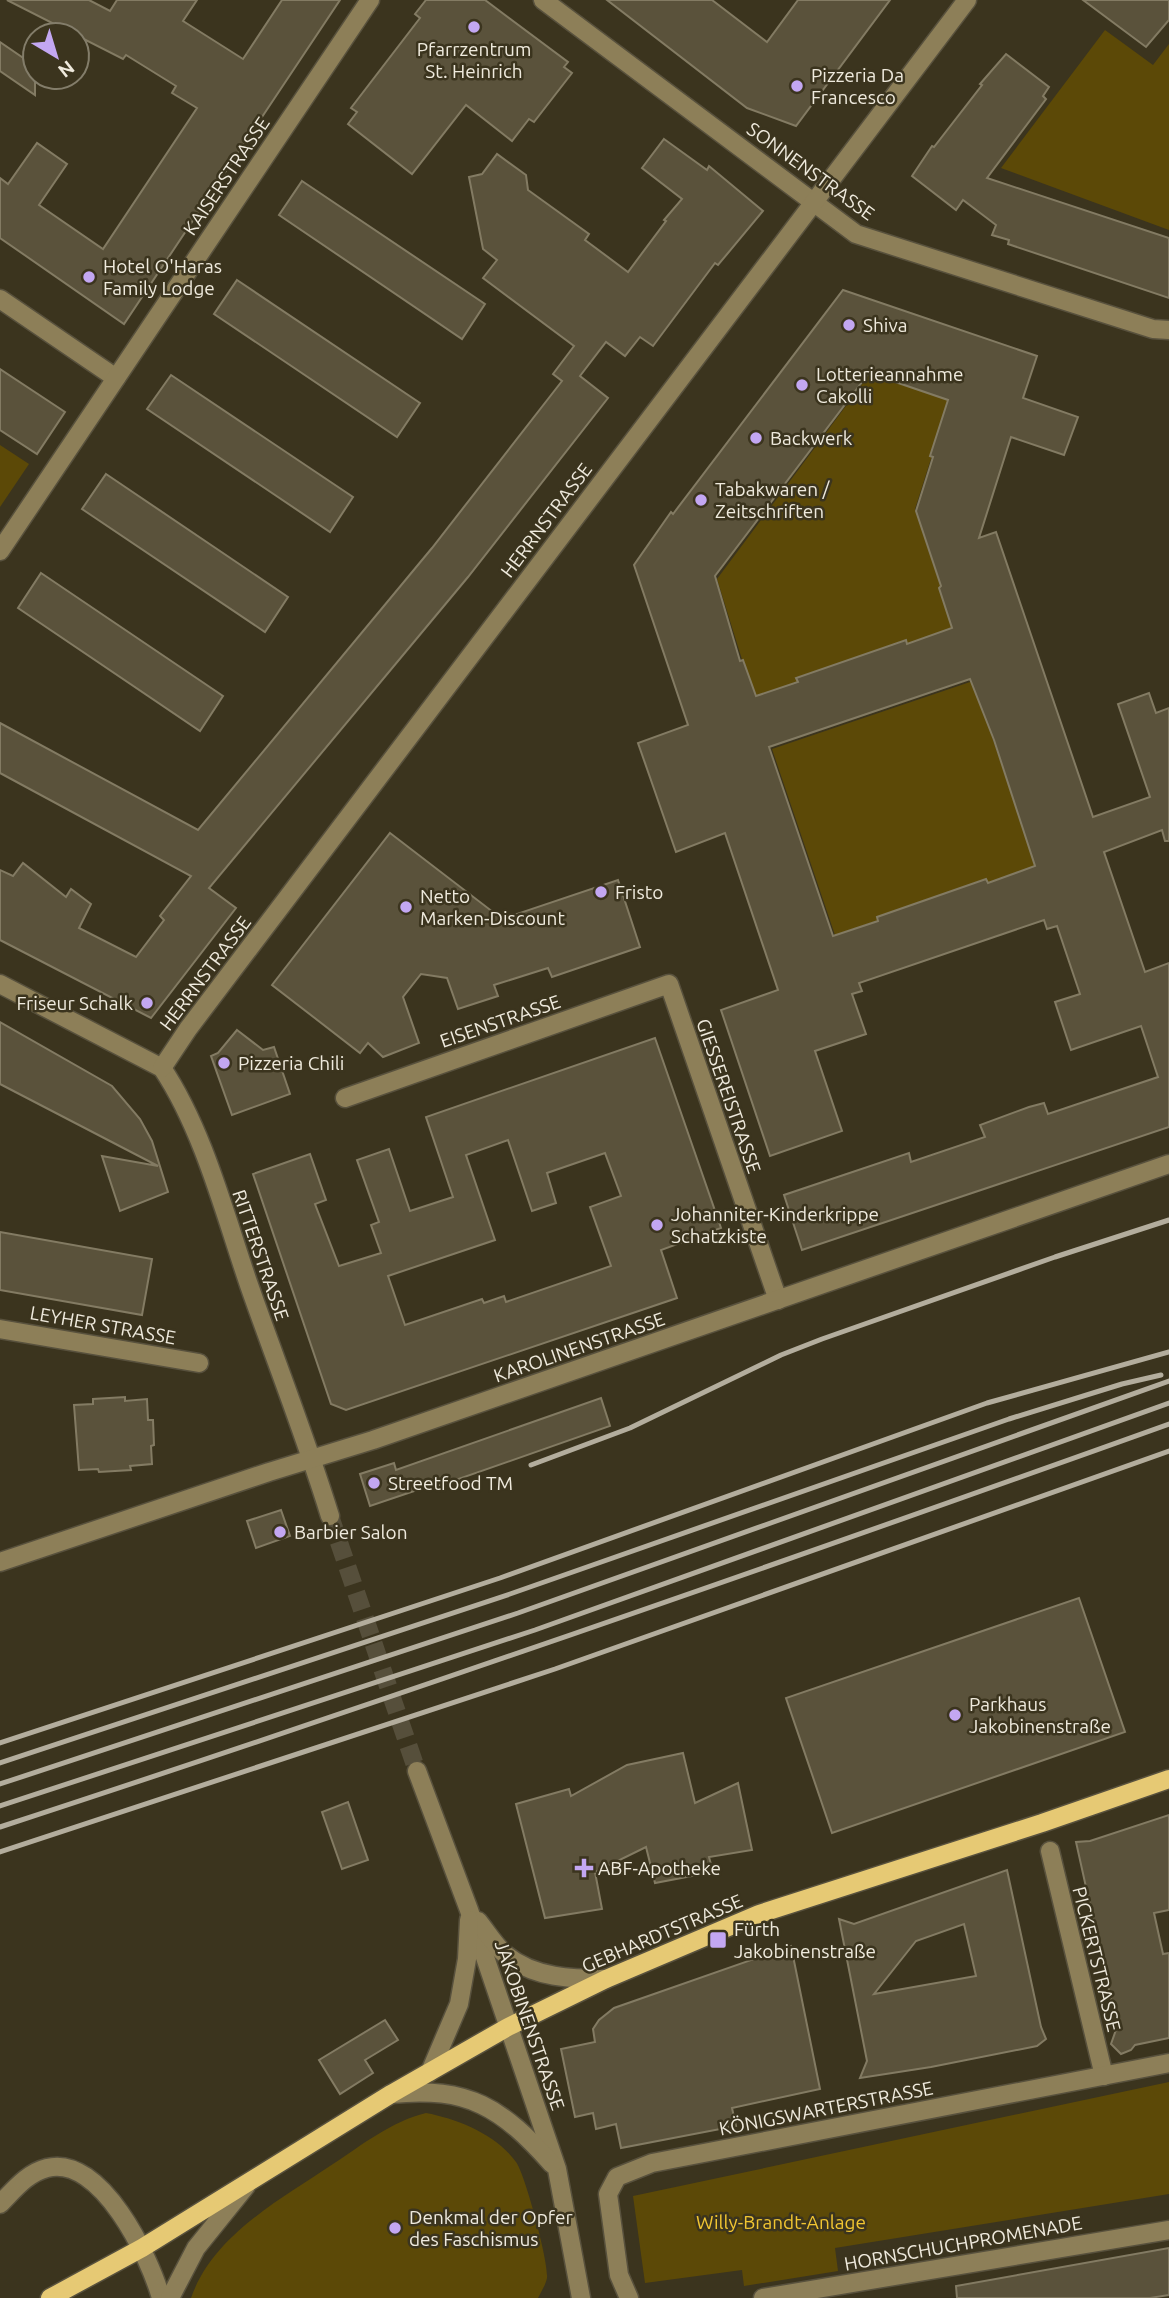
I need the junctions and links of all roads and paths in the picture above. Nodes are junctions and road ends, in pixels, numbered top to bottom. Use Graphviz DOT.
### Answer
graph roads {
  1 [pos="370,0"];
  2 [pos="543,0"];
  3 [pos="968,0"];
  4 [pos="815,201"];
  5 [pos="0,299"];
  6 [pos="1169,330"];
  7 [pos="116,378"];
  8 [pos="0,551"];
  9 [pos="0,984"];
  10 [pos="669,984"];
  11 [pos="162,1068"];
  12 [pos="345,1098"];
  13 [pos="1169,1164"];
  14 [pos="778,1300"];
  15 [pos="0,1329"];
  16 [pos="198,1363"];
  17 [pos="312,1458"];
  18 [pos="330,1516"];
  19 [pos="0,1562"];
  20 [pos="417,1771"];
  21 [pos="1169,1779"];
  22 [pos="1050,1851"];
  23 [pos="470,1910"];
  24 [pos="606,1979"];
  25 [pos="508,2027"];
  26 [pos="1169,2063"];
  27 [pos="430,2072"];
  28 [pos="1104,2076"];
  29 [pos="391,2094"];
  30 [pos="557,2169"];
  31 [pos="246,2186"];
  32 [pos="0,2204"];
  33 [pos="1169,2230"];
  34 [pos="142,2248"];
  35 [pos="50,2298"];
  36 [pos="161,2298"];
  37 [pos="170,2298"];
  38 [pos="581,2298"];
  39 [pos="629,2298"];
  40 [pos="763,2298"];
  1 -- 7 [label="street, KAISERSTRASSE"];
  2 -- 4 [label="street, SONNENSTRASSE"];
  3 -- 4 [label="street, HERRNSTRASSE"];
  4 -- 6 [label="street, SONNENSTRASSE"];
  4 -- 11 [label="street, HERRNSTRASSE"];
  5 -- 7 [label="street"];
  7 -- 8 [label="street, KAISERSTRASSE"];
  9 -- 11 [label="street"];
  10 -- 12 [label="street, EISENSTRASSE"];
  10 -- 14 [label="street, GIESSEREISTRASSE"];
  11 -- 17 [label="street, RITTERSTRASSE"];
  13 -- 14 [label="street, KAROLINENSTRASSE"];
  14 -- 17 [label="street, KAROLINENSTRASSE"];
  15 -- 16 [label="street, LEYHER STRASSE"];
  17 -- 18 [label="street"];
  17 -- 19 [label="street, KAROLINENSTRASSE"];
  20 -- 23 [label="street, JAKOBINENSTRASSE"];
  21 -- 24 [label="main road, GEBHARDTSTRASSE"];
  22 -- 28 [label="street, PICKERTSTRASSE"];
  23 -- 24 [label="street"];
  23 -- 25 [label="street, JAKOBINENSTRASSE"];
  23 -- 27 [label="street"];
  24 -- 25 [label="main road, GEBHARDTSTRASSE"];
  25 -- 27 [label="main road, GEBHARDTSTRASSE"];
  25 -- 30 [label="street, JAKOBINENSTRASSE"];
  26 -- 28 [label="street, KÖNIGSWARTERSTRASSE"];
  27 -- 29 [label="main road, GEBHARDTSTRASSE"];
  28 -- 39 [label="street, KÖNIGSWARTERSTRASSE"];
  29 -- 30 [label="street"];
  29 -- 31 [label="main road, GEBHARDTSTRASSE"];
  30 -- 38 [label="street, JAKOBINENSTRASSE"];
  31 -- 34 [label="main road"];
  31 -- 37 [label="street"];
  32 -- 34 [label="street"];
  33 -- 40 [label="street, HORNSCHUCHPROMENADE"];
  34 -- 35 [label="main road"];
  34 -- 36 [label="street"];
}
